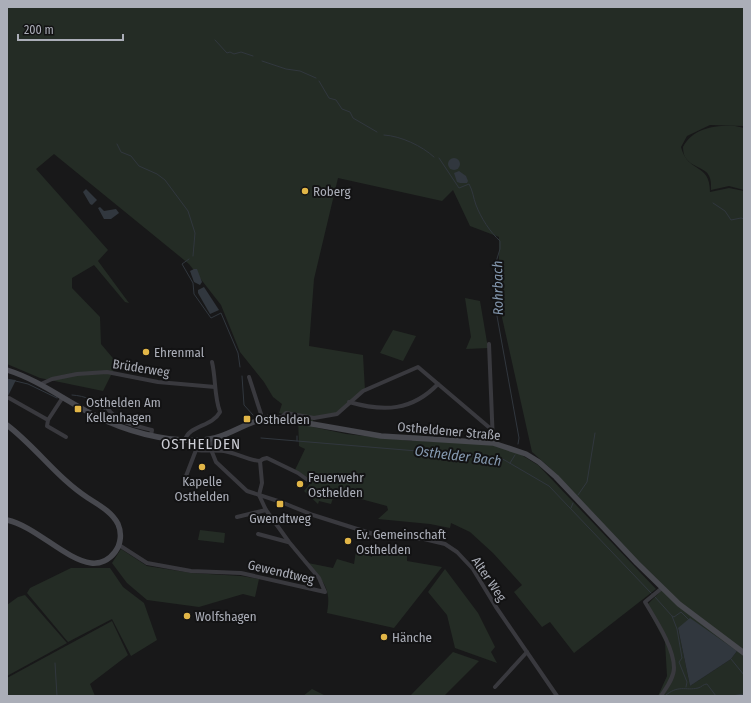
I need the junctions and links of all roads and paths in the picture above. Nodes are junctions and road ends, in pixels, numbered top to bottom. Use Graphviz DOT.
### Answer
graph roads {
  1 [pos="489,344"];
  2 [pos="212,362"];
  3 [pos="7,370"];
  4 [pos="249,377"];
  5 [pos="41,384"];
  6 [pos="438,384"];
  7 [pos="215,387"];
  8 [pos="64,397"];
  9 [pos="9,398"];
  10 [pos="349,402"];
  11 [pos="107,408"];
  12 [pos="281,418"];
  13 [pos="261,419"];
  14 [pos="48,420"];
  15 [pos="7,425"];
  16 [pos="491,428"];
  17 [pos="151,435"];
  18 [pos="66,437"];
  19 [pos="212,439"];
  20 [pos="185,440"];
  21 [pos="197,440"];
  22 [pos="493,443"];
  23 [pos="196,450"];
  24 [pos="212,452"];
  25 [pos="260,462"];
  26 [pos="186,476"];
  27 [pos="309,481"];
  28 [pos="259,495"];
  29 [pos="266,510"];
  30 [pos="237,517"];
  31 [pos="7,520"];
  32 [pos="258,534"];
  33 [pos="289,542"];
  34 [pos="119,545"];
  35 [pos="662,588"];
  36 [pos="527,652"];
  37 [pos="744,653"];
  38 [pos="495,687"];
  39 [pos="557,696"];
  40 [pos="661,696"];
  1 -- 16 [label="street"];
  2 -- 7 [label="street"];
  3 -- 5 [label="main road, Ostheldener Straße"];
  4 -- 13 [label="street"];
  5 -- 7 [label="street, Brüderweg"];
  5 -- 8 [label="main road, Ostheldener Straße"];
  6 -- 10 [label="street"];
  6 -- 10 [label="street"];
  6 -- 16 [label="street"];
  7 -- 20 [label="street"];
  8 -- 14 [label="street"];
  8 -- 17 [label="main road, Ostheldener Straße"];
  9 -- 14 [label="street"];
  10 -- 12 [label="street"];
  11 -- 17 [label="street, Ostheldener Straße"];
  12 -- 13 [label="main road, Ostheldener Straße"];
  12 -- 22 [label="main road, Ostheldener Straße"];
  13 -- 19 [label="main road, Ostheldener Straße"];
  14 -- 18 [label="street"];
  15 -- 34 [label="main road"];
  16 -- 22 [label="street"];
  17 -- 20 [label="main road, Ostheldener Straße"];
  19 -- 21 [label="main road, Ostheldener Straße"];
  19 -- 24 [label="street"];
  20 -- 21 [label="main road, Ostheldener Straße"];
  21 -- 23 [label="street"];
  22 -- 35 [label="main road, Ostheldener Straße"];
  23 -- 24 [label="street"];
  23 -- 26 [label="street"];
  24 -- 25 [label="street"];
  24 -- 28 [label="street, Alter Weg"];
  25 -- 27 [label="street"];
  25 -- 28 [label="street"];
  28 -- 29 [label="street, Gewendtweg"];
  28 -- 36 [label="street, Alter Weg"];
  29 -- 30 [label="street"];
  29 -- 33 [label="street, Gewendtweg"];
  31 -- 34 [label="main road"];
  32 -- 33 [label="street"];
  33 -- 34 [label="street, Gewendtweg"];
  35 -- 37 [label="main road, Ostheldener Straße"];
  35 -- 40 [label="street"];
  36 -- 38 [label="street"];
  36 -- 39 [label="street, Alter Weg"];
}
